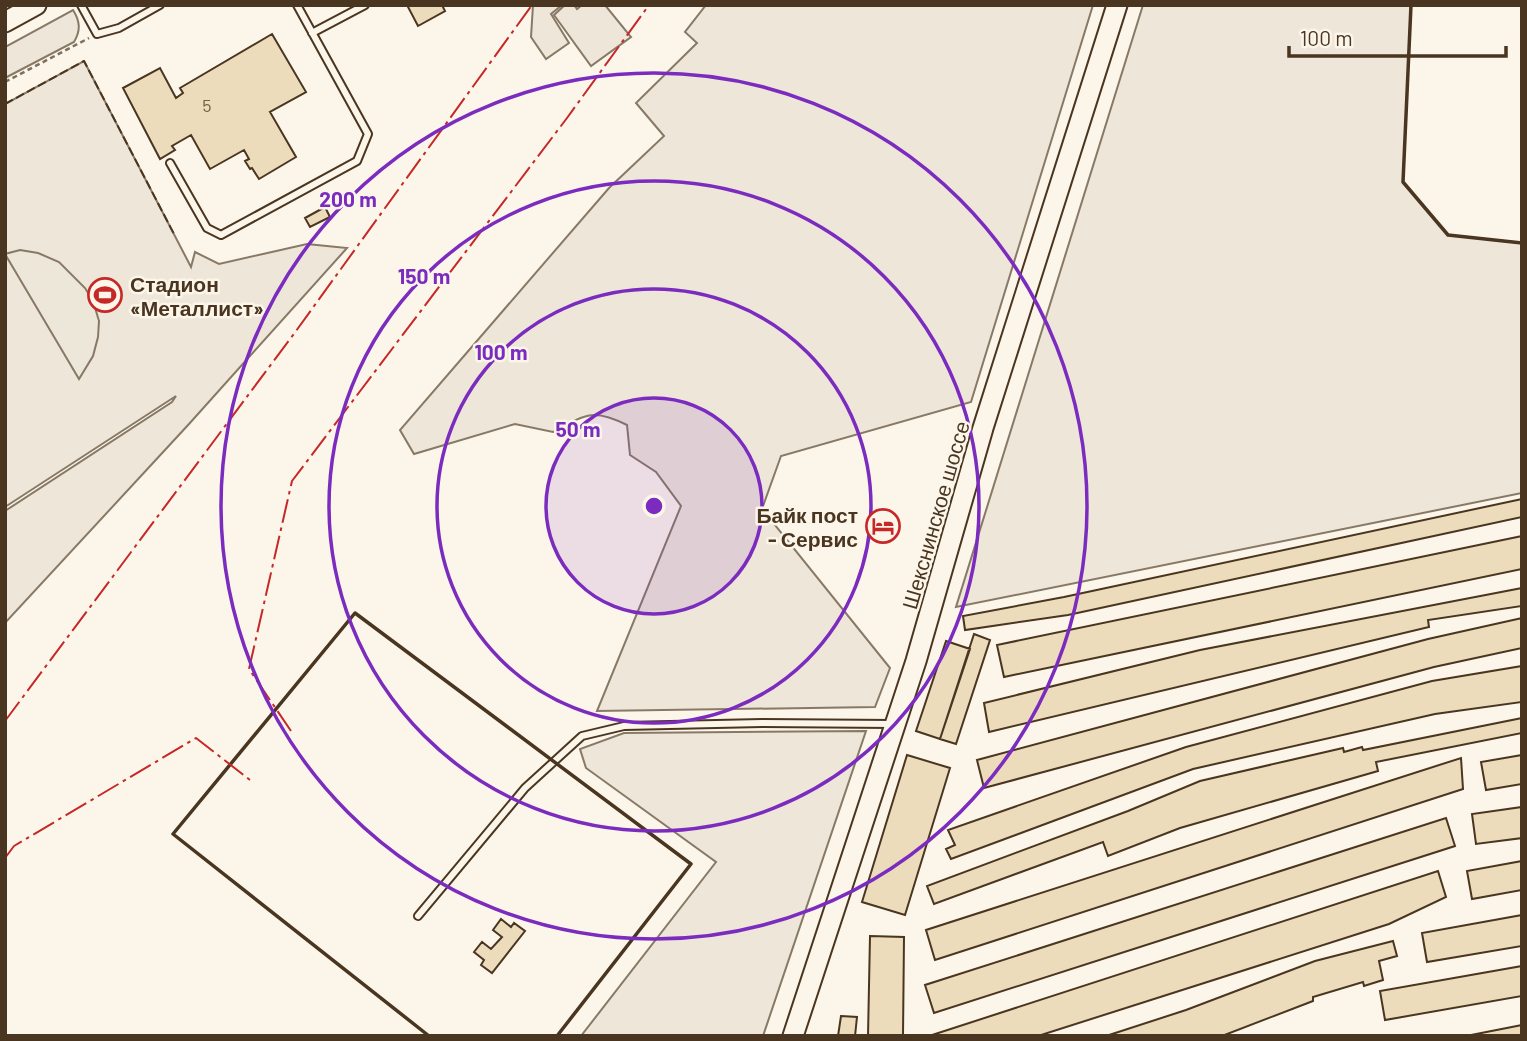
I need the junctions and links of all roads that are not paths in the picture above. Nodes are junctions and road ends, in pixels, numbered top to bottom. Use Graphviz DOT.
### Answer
graph roads {
  1 [pos="36,5"];
  2 [pos="81,5"];
  3 [pos="160,5"];
  4 [pos="297,5"];
  5 [pos="365,5"];
  6 [pos="1117,5"];
  7 [pos="5,22"];
  8 [pos="313,33"];
  9 [pos="170,163"];
  10 [pos="895,724"];
  11 [pos="418,916"];
  12 [pos="793,1036"];
  1 -- 7 [label="main road"];
  2 -- 3 [label="lane"];
  4 -- 8 [label="lane"];
  5 -- 8 [label="lane"];
  6 -- 10 [label="main road, Шекснинское шоссе"];
  8 -- 9 [label="lane"];
  10 -- 11 [label="lane"];
  10 -- 12 [label="main road, Шекснинское шоссе"];
}
